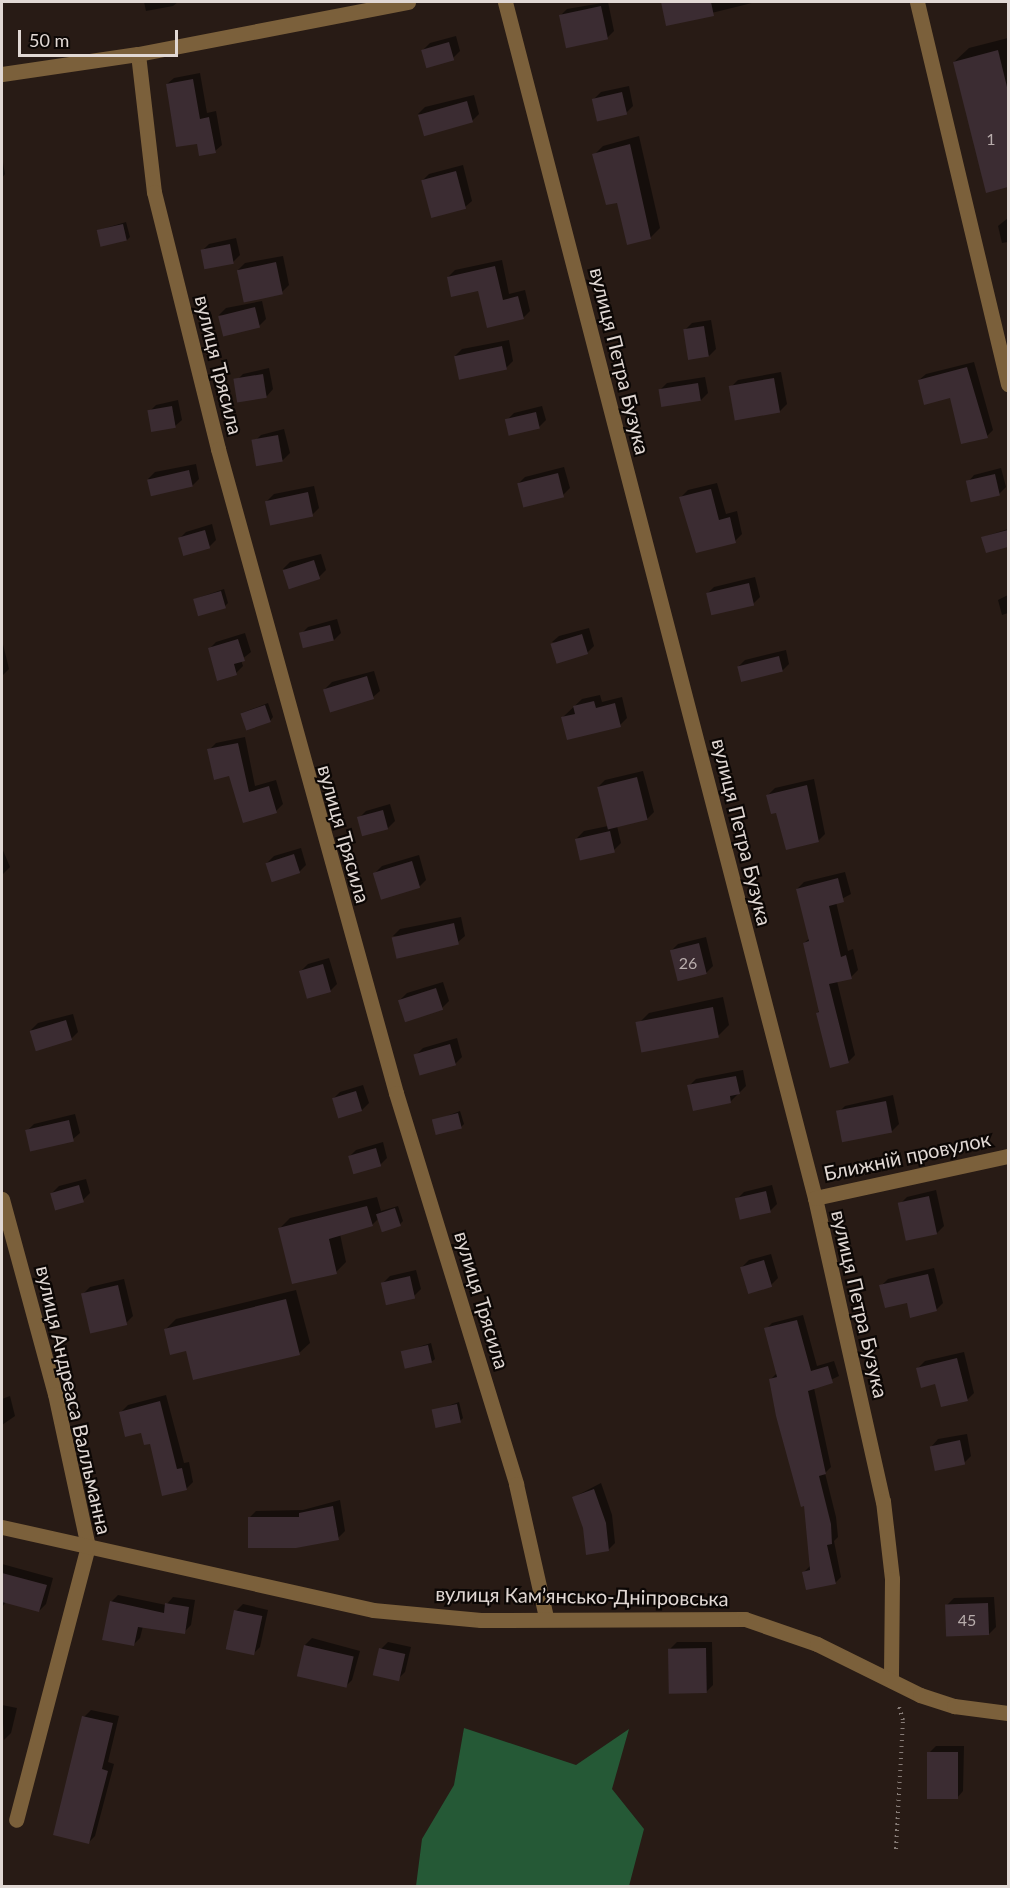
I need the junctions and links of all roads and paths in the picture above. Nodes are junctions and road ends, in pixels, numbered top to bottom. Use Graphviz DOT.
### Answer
graph roads {
  1 [pos="408,2"];
  2 [pos="506,2"];
  3 [pos="917,2"];
  4 [pos="138,54"];
  5 [pos="2,74"];
  6 [pos="1008,384"];
  7 [pos="1008,1156"];
  8 [pos="815,1198"];
  9 [pos="2,1199"];
  10 [pos="2,1527"];
  11 [pos="88,1546"];
  12 [pos="546,1617"];
  13 [pos="891,1680"];
  14 [pos="1008,1713"];
  15 [pos="16,1820"];
  16 [pos="896,1850"];
  1 -- 4 [label="street"];
  2 -- 8 [label="street, вулиця Петра Бузука"];
  3 -- 6 [label="street"];
  4 -- 5 [label="street"];
  4 -- 12 [label="street, вулиця Трясила"];
  7 -- 8 [label="street, Ближній провулок"];
  8 -- 13 [label="street, вулиця Петра Бузука"];
  9 -- 11 [label="street, вулиця Андреаса Валльманна"];
  10 -- 11 [label="street, вулиця Кам’янсько-Дніпровська"];
  11 -- 12 [label="street, вулиця Кам’янсько-Дніпровська"];
  11 -- 15 [label="street, вулиця Андреаса Валльманна"];
  12 -- 13 [label="street, вулиця Кам’янсько-Дніпровська"];
  13 -- 14 [label="street, вулиця Кам’янсько-Дніпровська"];
  13 -- 16 [label="path"];
}
